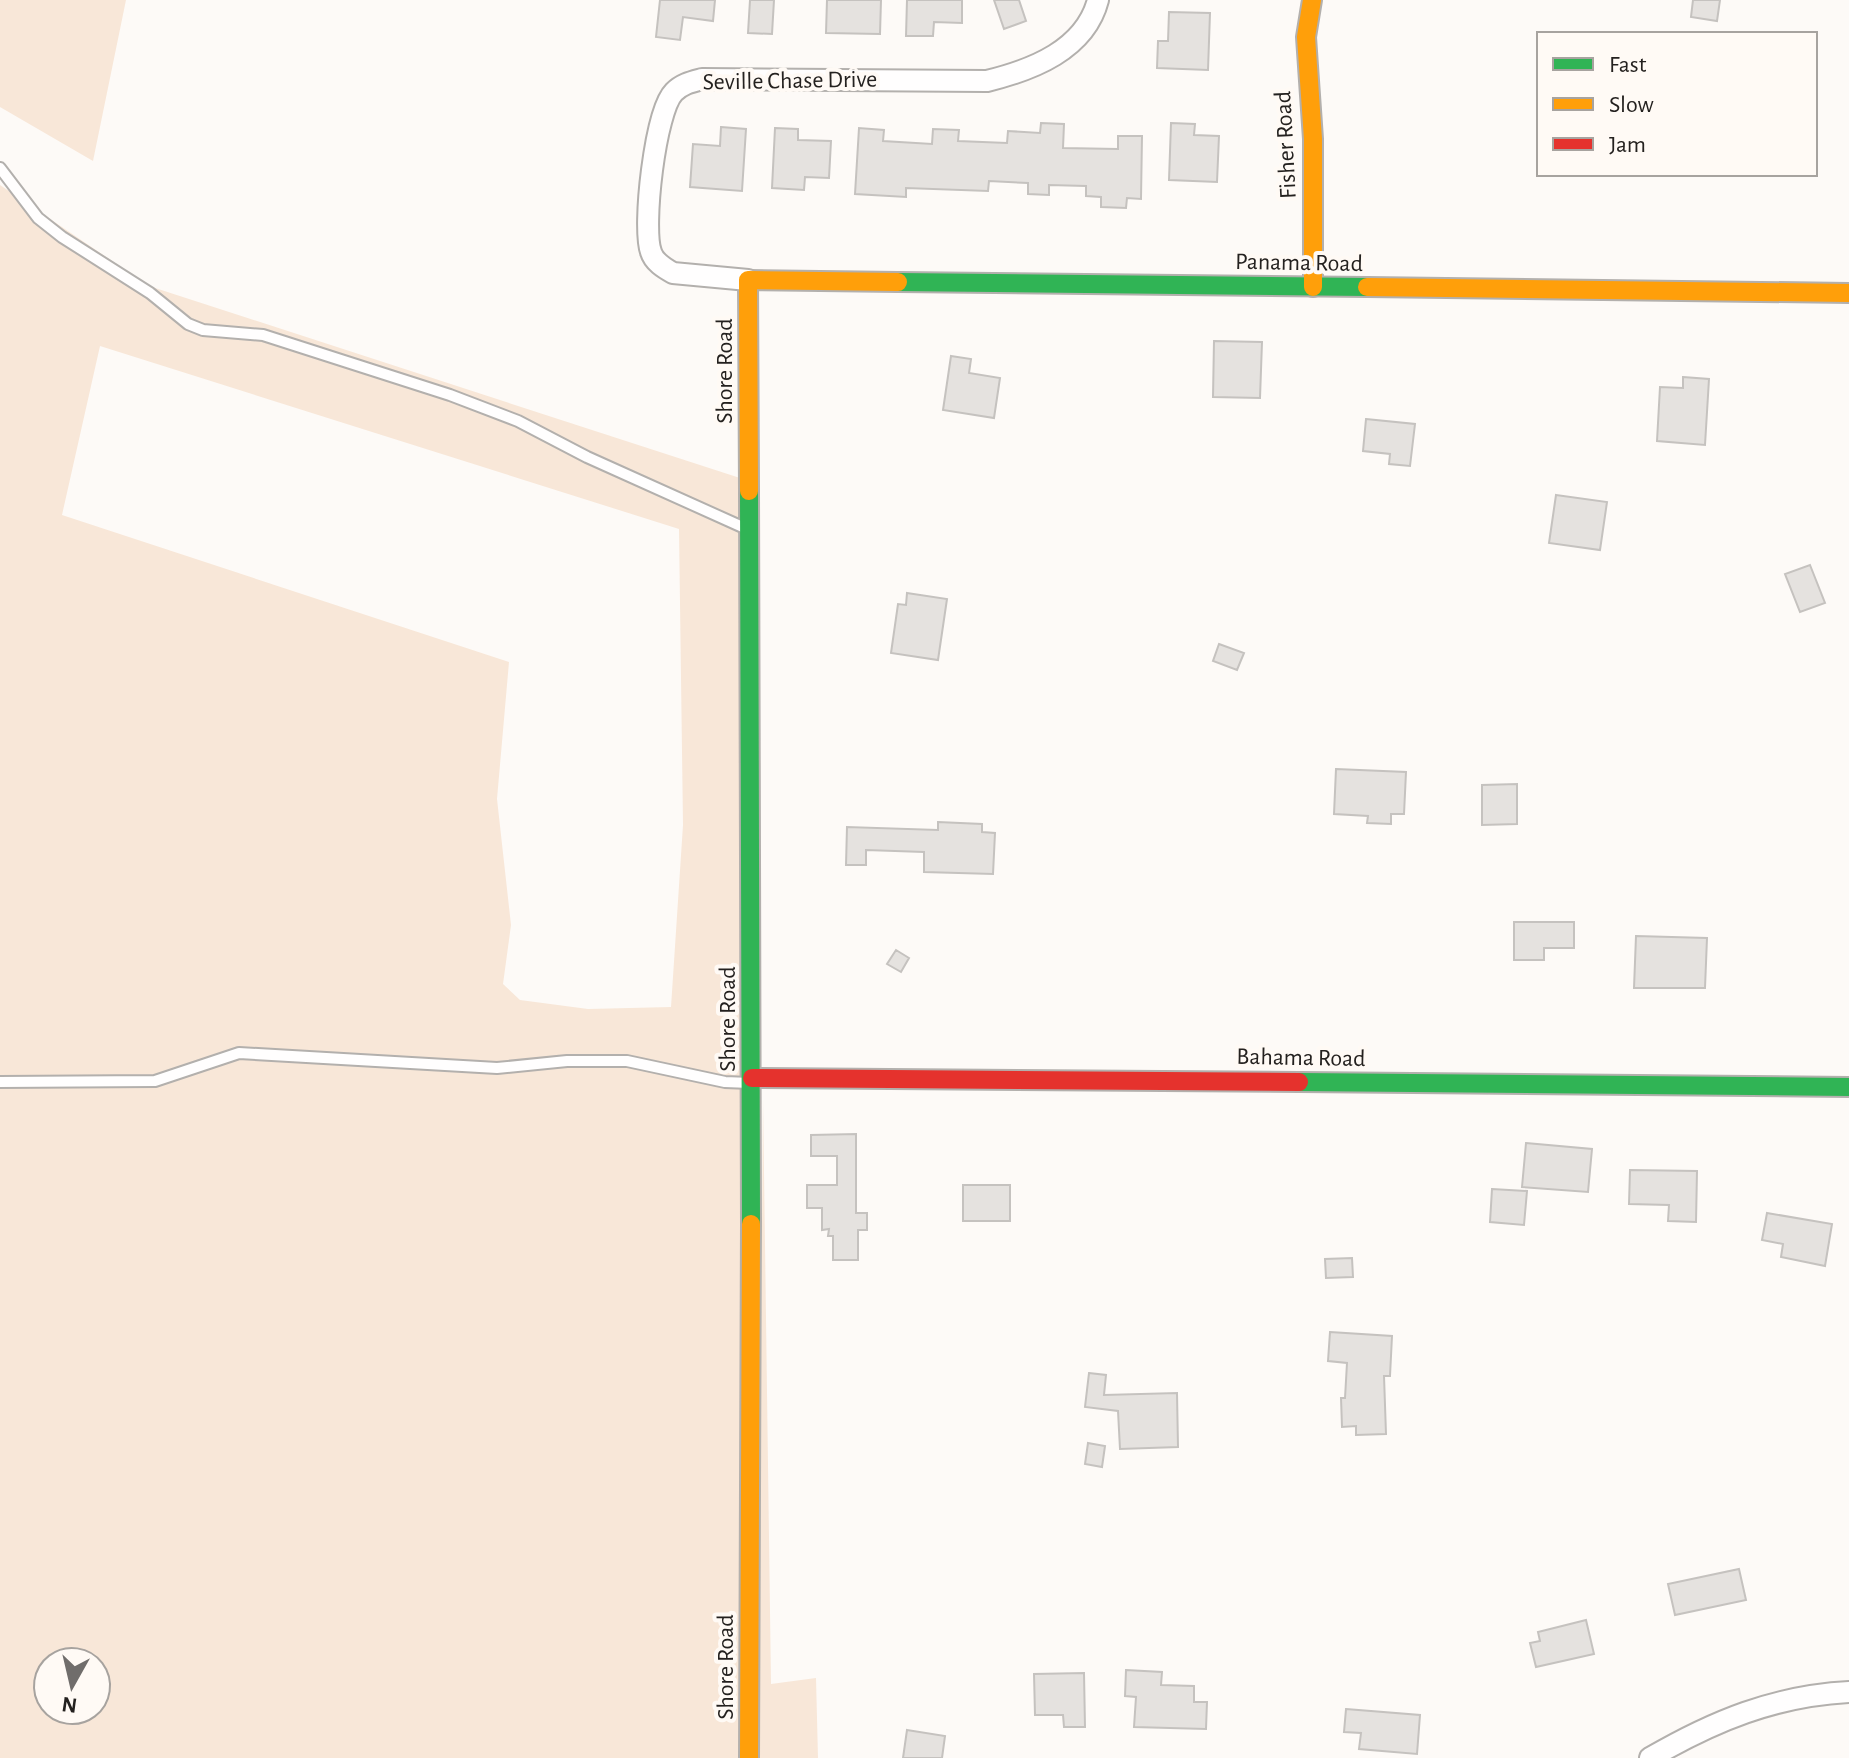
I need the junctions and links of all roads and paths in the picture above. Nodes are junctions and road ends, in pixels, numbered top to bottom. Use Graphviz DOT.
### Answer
graph roads {
  1 [pos="1098,0"];
  2 [pos="1312,0"];
  3 [pos="0,168"];
  4 [pos="748,280"];
  5 [pos="1313,287"];
  6 [pos="1849,293"];
  7 [pos="749,530"];
  8 [pos="752,1081"];
  9 [pos="0,1082"];
  10 [pos="1849,1087"];
  11 [pos="1849,1692"];
  12 [pos="749,1758"];
  13 [pos="1650,1758"];
  1 -- 4 [label="street, Seville Chase Drive"];
  2 -- 5 [label="street, Fisher Road"];
  3 -- 7 [label="lane"];
  4 -- 5 [label="street, Panama Road"];
  4 -- 7 [label="street, Shore Road"];
  5 -- 6 [label="street, Panama Road"];
  7 -- 8 [label="street, Shore Road"];
  8 -- 9 [label="lane"];
  8 -- 10 [label="street, Bahama Road"];
  8 -- 12 [label="street, Shore Road"];
  11 -- 13 [label="street"];
}
